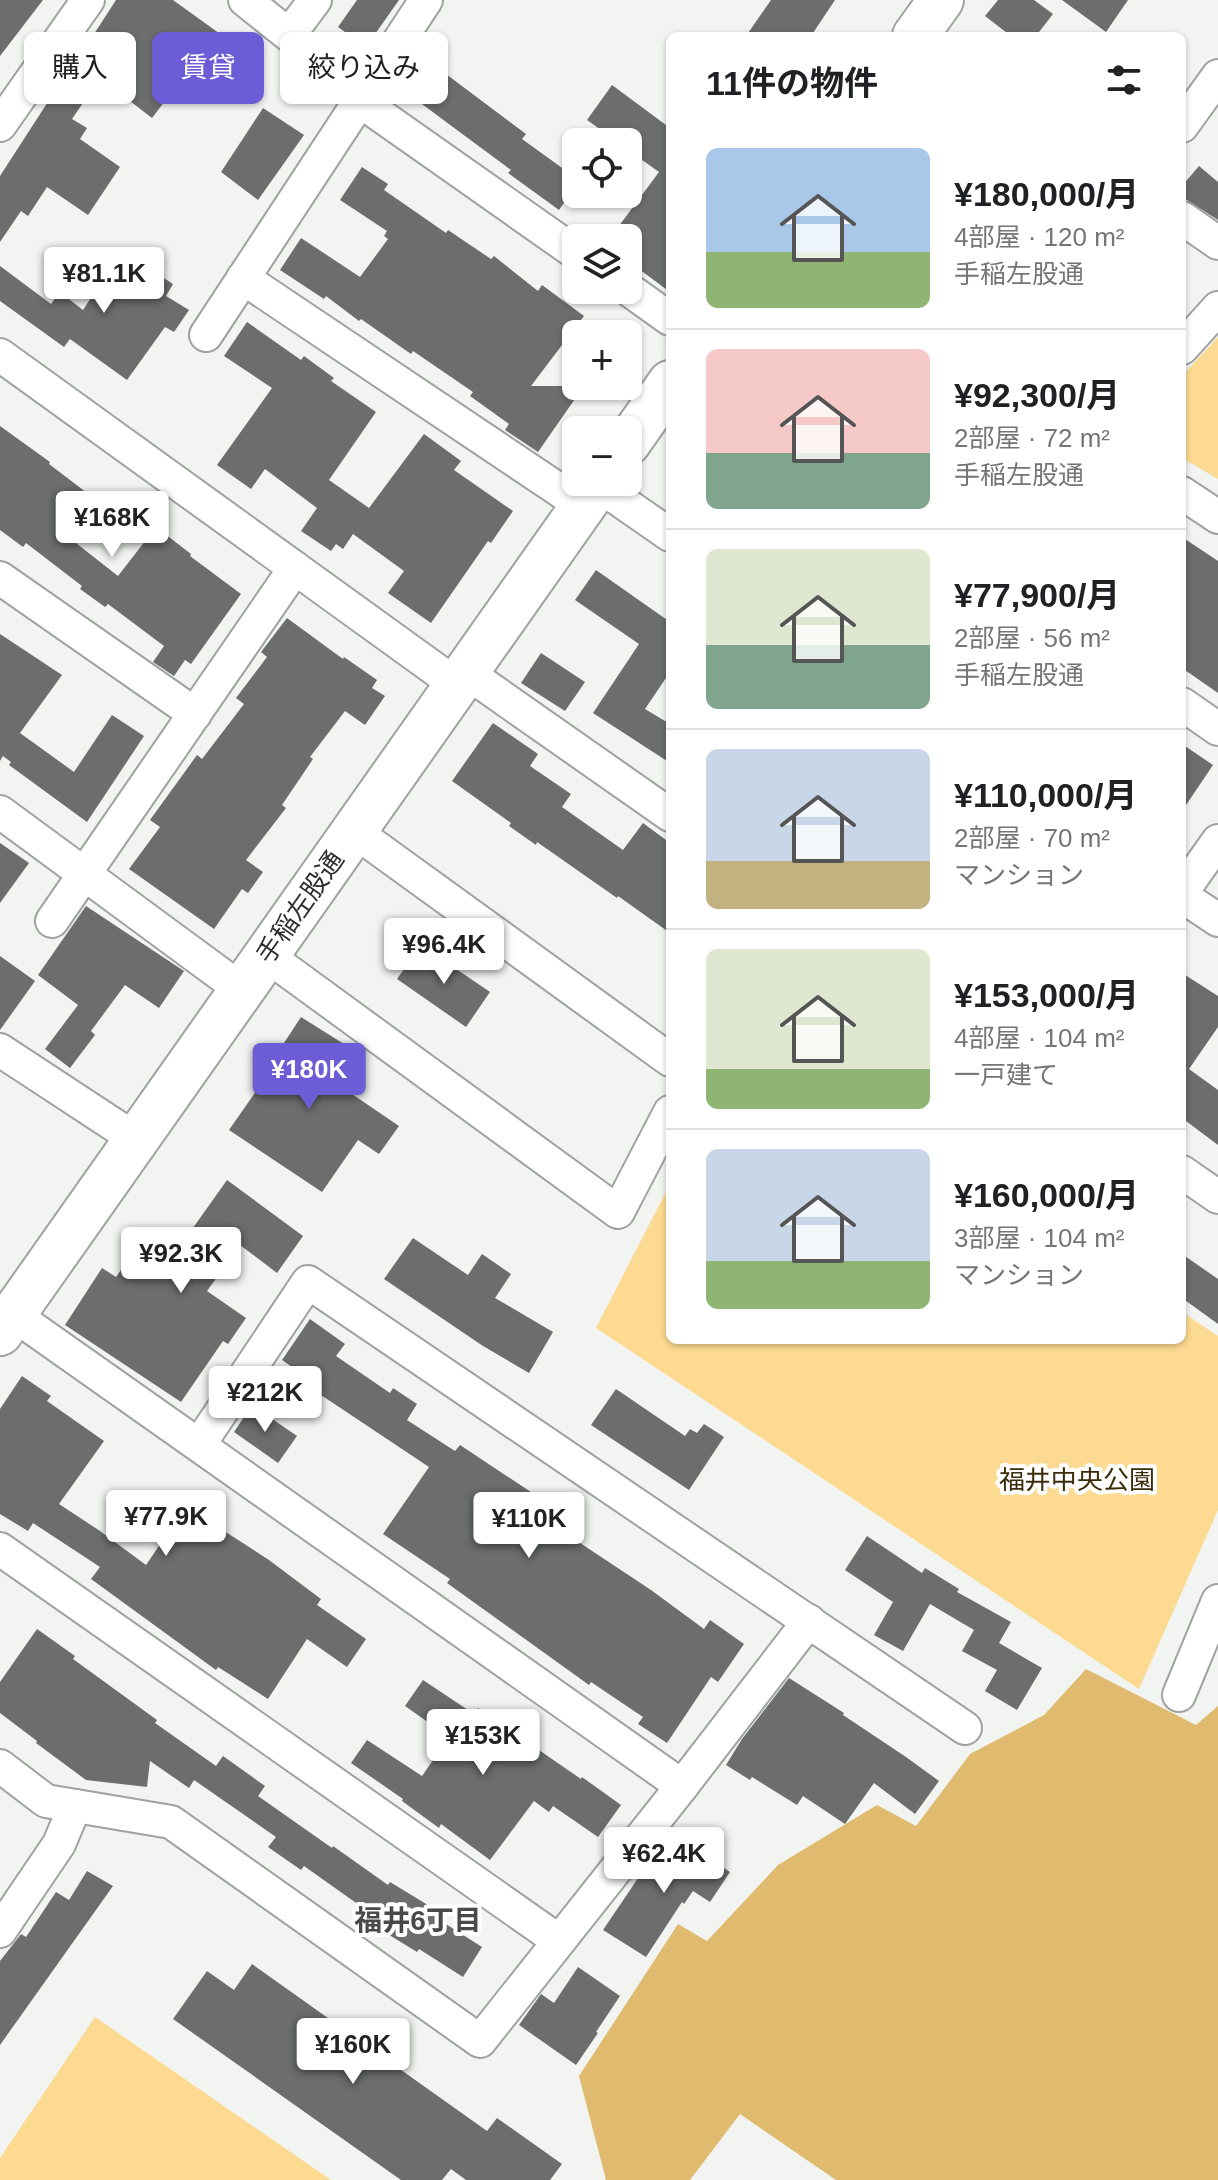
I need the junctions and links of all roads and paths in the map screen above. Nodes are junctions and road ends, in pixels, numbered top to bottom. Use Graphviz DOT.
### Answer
graph roads {
  1 [pos="88,0"];
  2 [pos="245,0"];
  3 [pos="315,0"];
  4 [pos="426,0"];
  5 [pos="405,32"];
  6 [pos="1218,76"];
  7 [pos="358,104"];
  8 [pos="364,104"];
  9 [pos="1186,120"];
  10 [pos="0,125"];
  11 [pos="1186,221"];
  12 [pos="562,243"];
  13 [pos="1218,243"];
  14 [pos="243,278"];
  15 [pos="642,299"];
  16 [pos="1218,308"];
  17 [pos="666,316"];
  18 [pos="206,335"];
  19 [pos="1186,344"];
  20 [pos="0,355"];
  21 [pos="666,389"];
  22 [pos="642,423"];
  23 [pos="562,472"];
  24 [pos="590,496"];
  25 [pos="603,496"];
  26 [pos="1186,496"];
  27 [pos="1218,517"];
  28 [pos="666,533"];
  29 [pos="295,568"];
  30 [pos="0,578"];
  31 [pos="462,678"];
  32 [pos="1186,707"];
  33 [pos="195,714"];
  34 [pos="1218,729"];
  35 [pos="0,812"];
  36 [pos="666,812"];
  37 [pos="354,831"];
  38 [pos="1218,841"];
  39 [pos="85,874"];
  40 [pos="1186,888"];
  41 [pos="1186,897"];
  42 [pos="1218,920"];
  43 [pos="52,921"];
  44 [pos="266,955"];
  45 [pos="242,990"];
  46 [pos="0,1050"];
  47 [pos="666,1057"];
  48 [pos="666,1120"];
  49 [pos="137,1140"];
  50 [pos="1186,1175"];
  51 [pos="1218,1197"];
  52 [pos="7,1324"];
  53 [pos="199,1445"];
  54 [pos="0,1549"];
  55 [pos="1218,1601"];
  56 [pos="809,1621"];
  57 [pos="1179,1695"];
  58 [pos="965,1728"];
  59 [pos="0,1766"];
  60 [pos="682,1786"];
  61 [pos="75,1806"];
  62 [pos="0,1931"];
  63 [pos="559,1941"];
  1 -- 10 [label="street"];
  2 -- 3 [label="street"];
  4 -- 5 [label="street"];
  6 -- 9 [label="street"];
  7 -- 14 [label="street"];
  8 -- 12 [label="street"];
  11 -- 13 [label="street"];
  14 -- 18 [label="street"];
  14 -- 23 [label="street"];
  15 -- 17 [label="street"];
  16 -- 19 [label="street"];
  20 -- 29 [label="street"];
  21 -- 22 [label="main road"];
  24 -- 31 [label="main road, 手稲左股通"];
  25 -- 28 [label="street"];
  26 -- 27 [label="street"];
  29 -- 31 [label="street"];
  29 -- 33 [label="street"];
  30 -- 33 [label="street"];
  31 -- 36 [label="street"];
  31 -- 37 [label="main road, 手稲左股通"];
  32 -- 34 [label="street"];
  33 -- 39 [label="street"];
  35 -- 39 [label="street"];
  37 -- 44 [label="main road, 手稲左股通"];
  37 -- 47 [label="street"];
  38 -- 40 [label="street"];
  39 -- 43 [label="street"];
  39 -- 45 [label="street"];
  41 -- 42 [label="street"];
  44 -- 45 [label="main road, 手稲左股通"];
  44 -- 48 [label="street"];
  45 -- 49 [label="main road, 手稲左股通"];
  46 -- 49 [label="street"];
  49 -- 52 [label="main road, 手稲左股通"];
  50 -- 51 [label="street"];
  52 -- 53 [label="street"];
  53 -- 56 [label="street"];
  53 -- 60 [label="street"];
  54 -- 63 [label="street"];
  55 -- 57 [label="street"];
  56 -- 58 [label="street"];
  56 -- 60 [label="street"];
  59 -- 61 [label="street"];
  60 -- 63 [label="street"];
  61 -- 62 [label="street"];
  61 -- 63 [label="street"];
}
